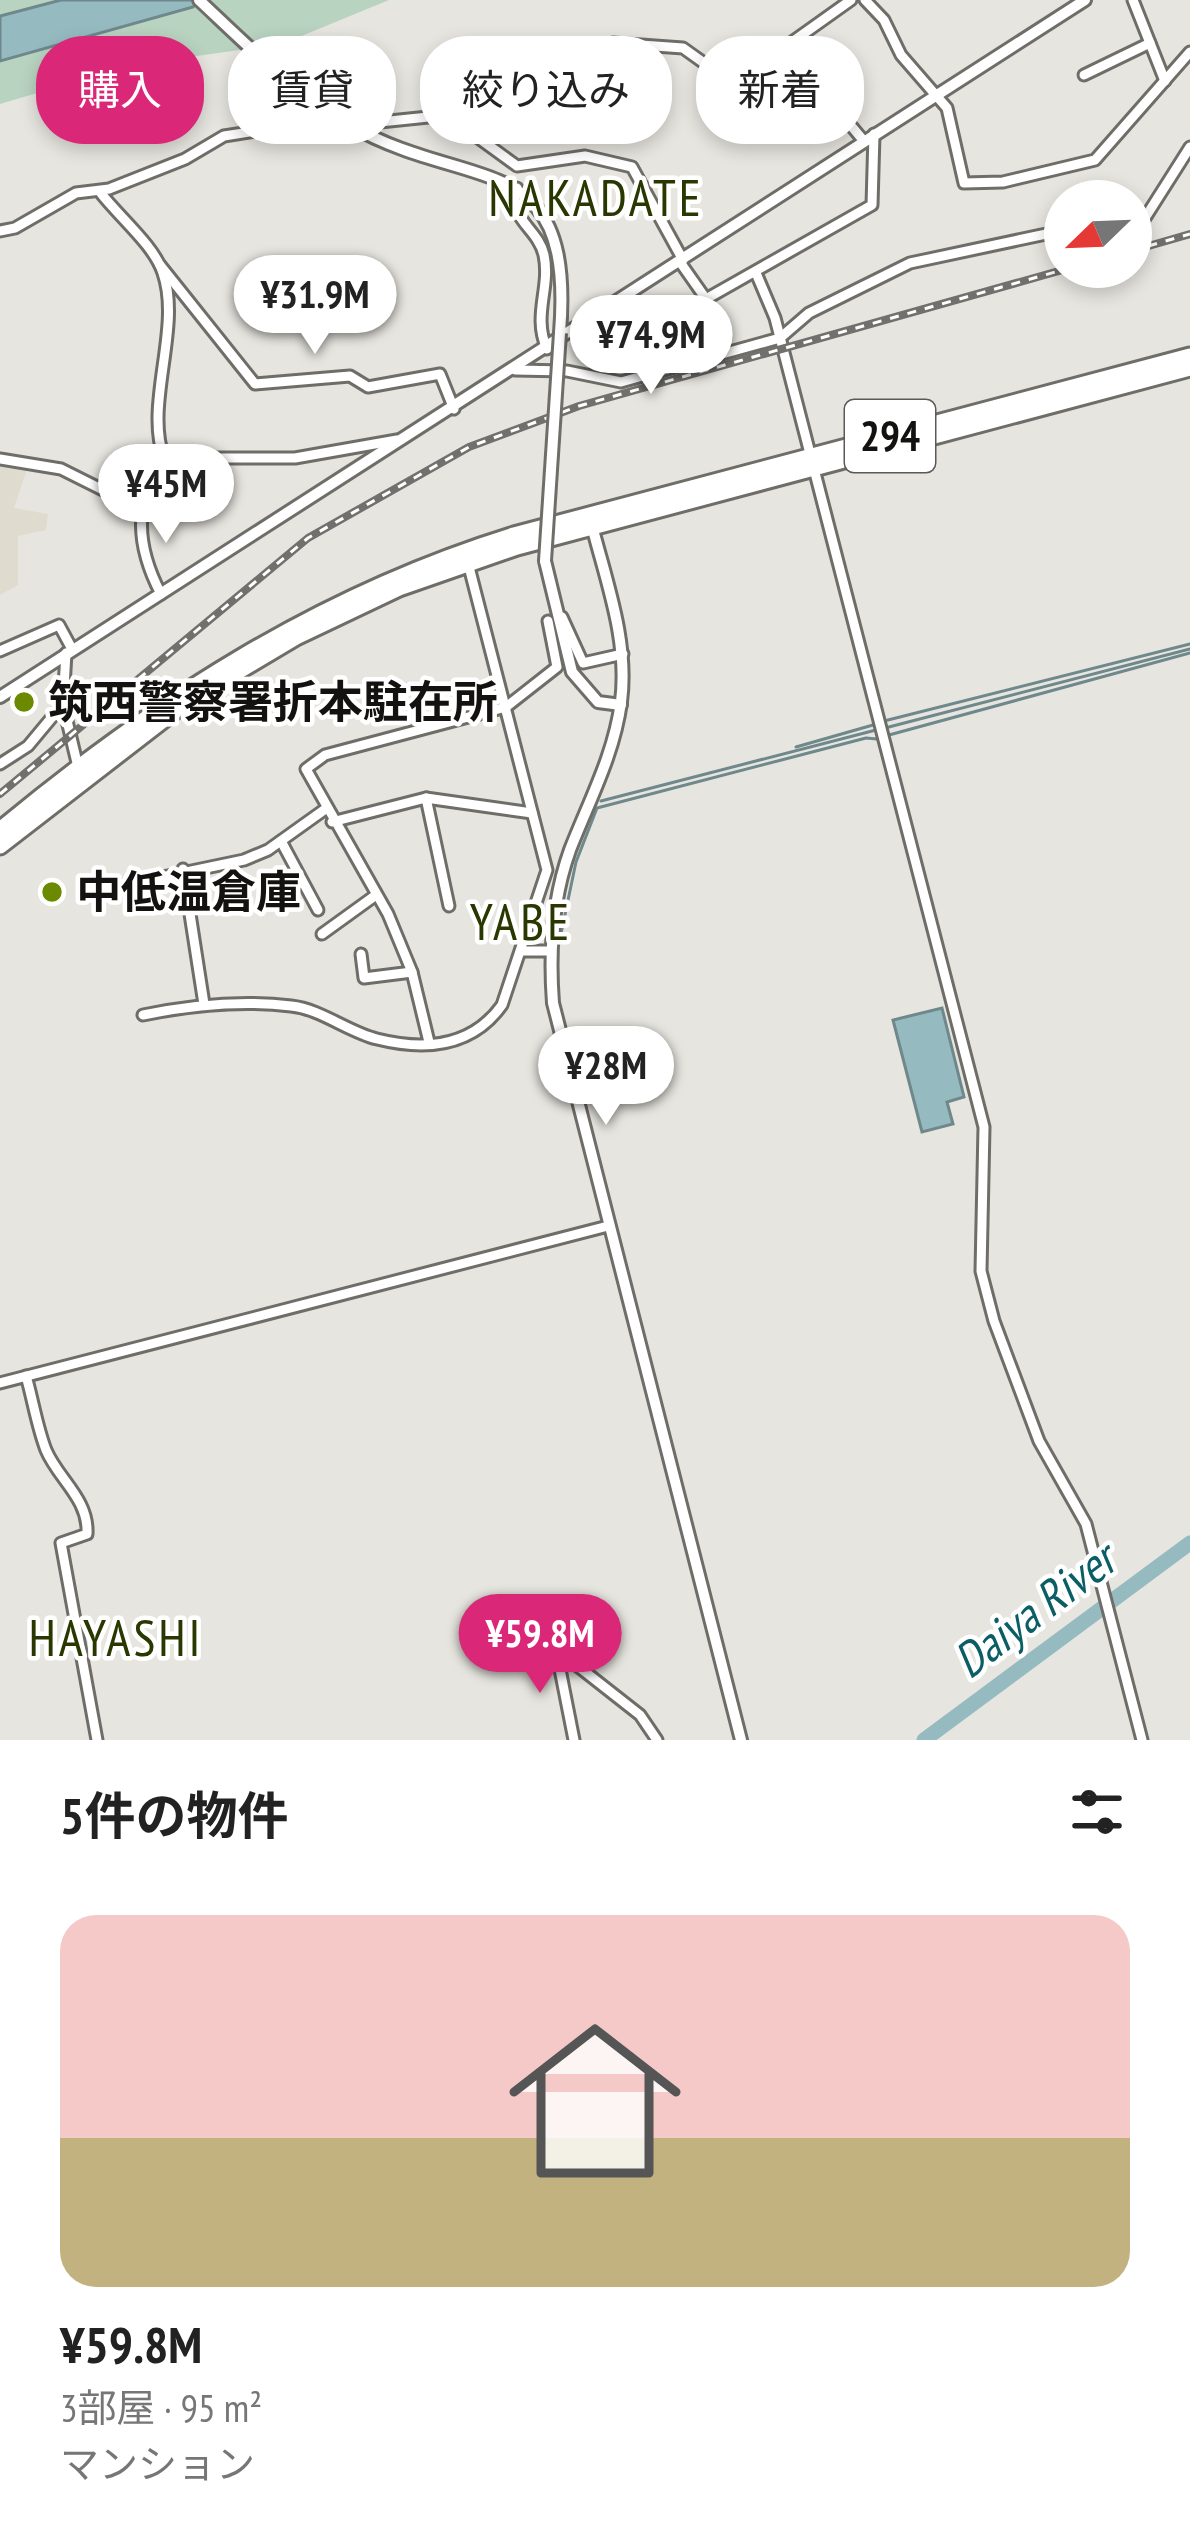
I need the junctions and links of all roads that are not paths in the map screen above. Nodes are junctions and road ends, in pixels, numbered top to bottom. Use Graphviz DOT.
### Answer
graph roads {
  1 [pos="200,0"];
  2 [pos="850,0"];
  3 [pos="865,0"];
  4 [pos="1085,0"];
  5 [pos="1133,0"];
  6 [pos="238,36"];
  7 [pos="800,36"];
  8 [pos="1150,43"];
  9 [pos="1190,52"];
  10 [pos="1084,75"];
  11 [pos="1165,81"];
  12 [pos="934,95"];
  13 [pos="864,133"];
  14 [pos="228,136"];
  15 [pos="868,137"];
  16 [pos="392,144"];
  17 [pos="488,144"];
  18 [pos="1190,147"];
  19 [pos="517,188"];
  20 [pos="100,192"];
  21 [pos="1152,207"];
  22 [pos="0,231"];
  23 [pos="1044,234"];
  24 [pos="682,261"];
  25 [pos="160,265"];
  26 [pos="756,272"];
  27 [pos="780,338"];
  28 [pos="547,349"];
  29 [pos="1190,356"];
  30 [pos="1190,368"];
  31 [pos="514,370"];
  32 [pos="454,409"];
  33 [pos="407,439"];
  34 [pos="164,458"];
  35 [pos="0,459"];
  36 [pos="812,463"];
  37 [pos="139,508"];
  38 [pos="591,521"];
  39 [pos="468,562"];
  40 [pos="161,594"];
  41 [pos="562,616"];
  42 [pos="548,621"];
  43 [pos="0,651"];
  44 [pos="69,651"];
  45 [pos="623,654"];
  46 [pos="0,697"];
  47 [pos="63,704"];
  48 [pos="621,705"];
  49 [pos="506,707"];
  50 [pos="0,764"];
  51 [pos="80,772"];
  52 [pos="426,798"];
  53 [pos="324,810"];
  54 [pos="532,813"];
  55 [pos="332,822"];
  56 [pos="0,830"];
  57 [pos="281,841"];
  58 [pos="0,846"];
  59 [pos="183,869"];
  60 [pos="110,888"];
  61 [pos="376,896"];
  62 [pos="449,906"];
  63 [pos="318,910"];
  64 [pos="322,934"];
  65 [pos="523,951"];
  66 [pos="550,951"];
  67 [pos="362,954"];
  68 [pos="412,972"];
  69 [pos="205,1004"];
  70 [pos="143,1015"];
  71 [pos="429,1042"];
  72 [pos="608,1226"];
  73 [pos="26,1376"];
  74 [pos="0,1383"];
  75 [pos="97,1740"];
  76 [pos="574,1740"];
  77 [pos="657,1740"];
  78 [pos="741,1740"];
  79 [pos="1142,1740"];
  1 -- 6 [label="street"];
  2 -- 7 [label="street"];
  3 -- 12 [label="street"];
  4 -- 12 [label="street"];
  5 -- 8 [label="street"];
  8 -- 10 [label="street"];
  8 -- 11 [label="street"];
  9 -- 11 [label="street"];
  11 -- 12 [label="street"];
  12 -- 15 [label="street"];
  13 -- 15 [label="street"];
  14 -- 20 [label="street"];
  15 -- 24 [label="street"];
  15 -- 26 [label="street"];
  16 -- 19 [label="street"];
  17 -- 24 [label="street"];
  18 -- 21 [label="street"];
  19 -- 28 [label="street"];
  19 -- 48 [label="street, bridge"];
  20 -- 22 [label="street"];
  20 -- 25 [label="street"];
  23 -- 27 [label="street"];
  24 -- 26 [label="street"];
  24 -- 28 [label="street"];
  25 -- 32 [label="street"];
  25 -- 34 [label="street"];
  26 -- 27 [label="street"];
  27 -- 31 [label="street"];
  27 -- 36 [label="street"];
  28 -- 31 [label="street"];
  29 -- 36 [label="highway, 294"];
  30 -- 36 [label="highway, 294"];
  31 -- 32 [label="street"];
  32 -- 33 [label="street"];
  33 -- 34 [label="street"];
  33 -- 40 [label="street"];
  34 -- 37 [label="street"];
  35 -- 37 [label="street"];
  36 -- 38 [label="highway, 294"];
  36 -- 79 [label="street"];
  37 -- 40 [label="street"];
  38 -- 39 [label="highway, 294"];
  38 -- 45 [label="street"];
  38 -- 51 [label="highway, 294"];
  39 -- 49 [label="street"];
  39 -- 51 [label="highway, 294"];
  40 -- 44 [label="street"];
  41 -- 45 [label="street"];
  42 -- 49 [label="street"];
  43 -- 44 [label="street"];
  44 -- 46 [label="street"];
  44 -- 47 [label="street"];
  45 -- 48 [label="street"];
  47 -- 50 [label="street"];
  47 -- 51 [label="street"];
  48 -- 66 [label="street"];
  49 -- 53 [label="street"];
  49 -- 54 [label="street"];
  51 -- 56 [label="highway, 294"];
  51 -- 58 [label="highway, 294"];
  52 -- 54 [label="street"];
  52 -- 55 [label="street"];
  52 -- 62 [label="street"];
  53 -- 55 [label="street"];
  53 -- 57 [label="street"];
  54 -- 65 [label="street"];
  55 -- 61 [label="street"];
  57 -- 59 [label="street"];
  57 -- 63 [label="street"];
  59 -- 60 [label="street"];
  59 -- 69 [label="street"];
  61 -- 64 [label="street"];
  61 -- 68 [label="street"];
  65 -- 66 [label="street"];
  65 -- 71 [label="street"];
  66 -- 72 [label="street"];
  67 -- 68 [label="street"];
  68 -- 71 [label="street"];
  69 -- 70 [label="street"];
  69 -- 71 [label="street"];
  72 -- 73 [label="street"];
  72 -- 78 [label="street"];
  73 -- 74 [label="street"];
  73 -- 75 [label="street"];
  76 -- 77 [label="street"];
}
